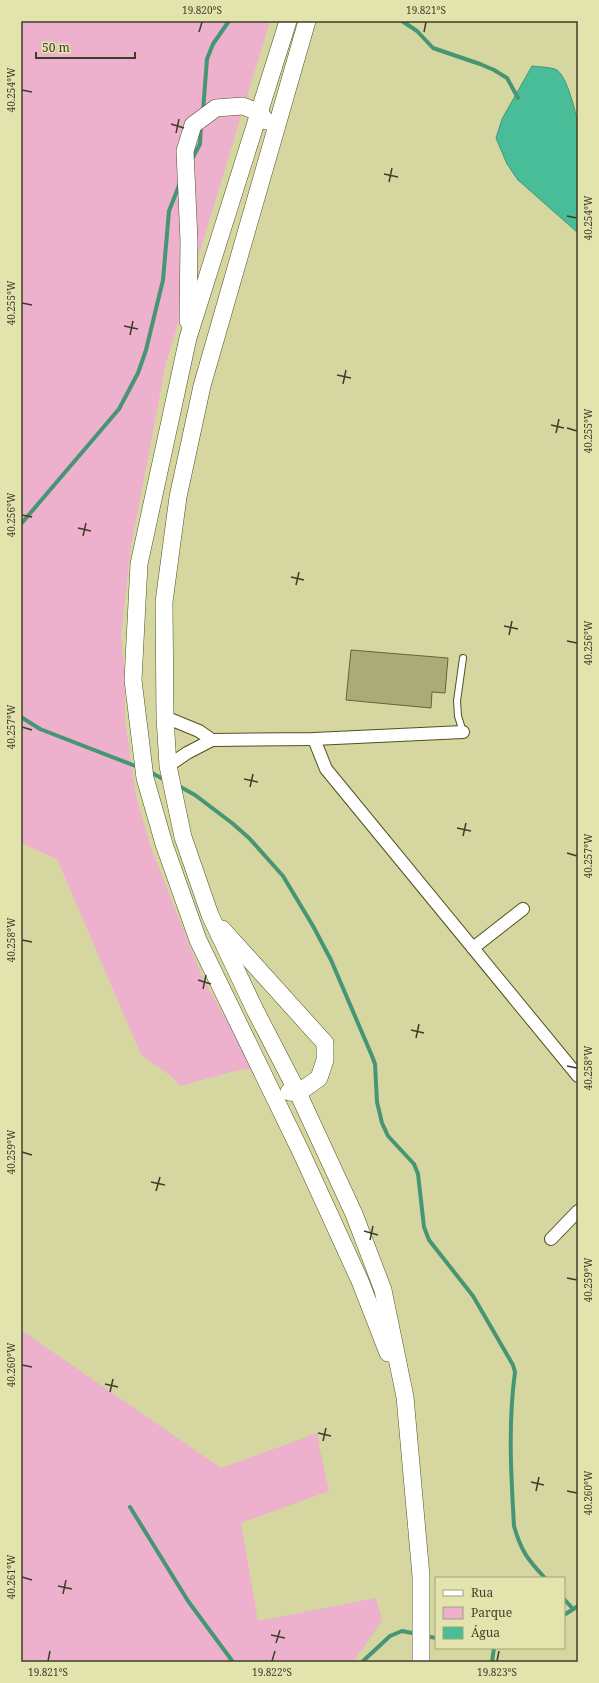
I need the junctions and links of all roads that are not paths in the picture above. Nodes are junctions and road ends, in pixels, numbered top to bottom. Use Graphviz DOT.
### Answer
graph roads {
  1 [pos="288,21"];
  2 [pos="307,21"];
  3 [pos="260,112"];
  4 [pos="242,247"];
  5 [pos="188,338"];
  6 [pos="463,658"];
  7 [pos="165,717"];
  8 [pos="463,732"];
  9 [pos="314,739"];
  10 [pos="212,740"];
  11 [pos="168,766"];
  12 [pos="523,909"];
  13 [pos="210,915"];
  14 [pos="473,948"];
  15 [pos="236,1018"];
  16 [pos="578,1076"];
  17 [pos="298,1093"];
  18 [pos="578,1211"];
  19 [pos="551,1239"];
  20 [pos="405,1397"];
  21 [pos="420,1660"];
  1 -- 3 [label="main road"];
  2 -- 4 [label="main road"];
  3 -- 4 [label="main road"];
  3 -- 5 [label="main road"];
  3 -- 5 [label="main road"];
  4 -- 7 [label="main road"];
  5 -- 15 [label="main road"];
  6 -- 8 [label="lane"];
  7 -- 10 [label="street"];
  7 -- 11 [label="main road"];
  8 -- 9 [label="street"];
  9 -- 10 [label="street"];
  9 -- 14 [label="street"];
  10 -- 11 [label="street"];
  11 -- 13 [label="main road"];
  12 -- 14 [label="street"];
  13 -- 17 [label="main road"];
  13 -- 17 [label="main road"];
  14 -- 16 [label="street"];
  15 -- 17 [label="main road"];
  15 -- 20 [label="main road"];
  17 -- 20 [label="main road"];
  18 -- 19 [label="street"];
  20 -- 21 [label="main road"];
}
